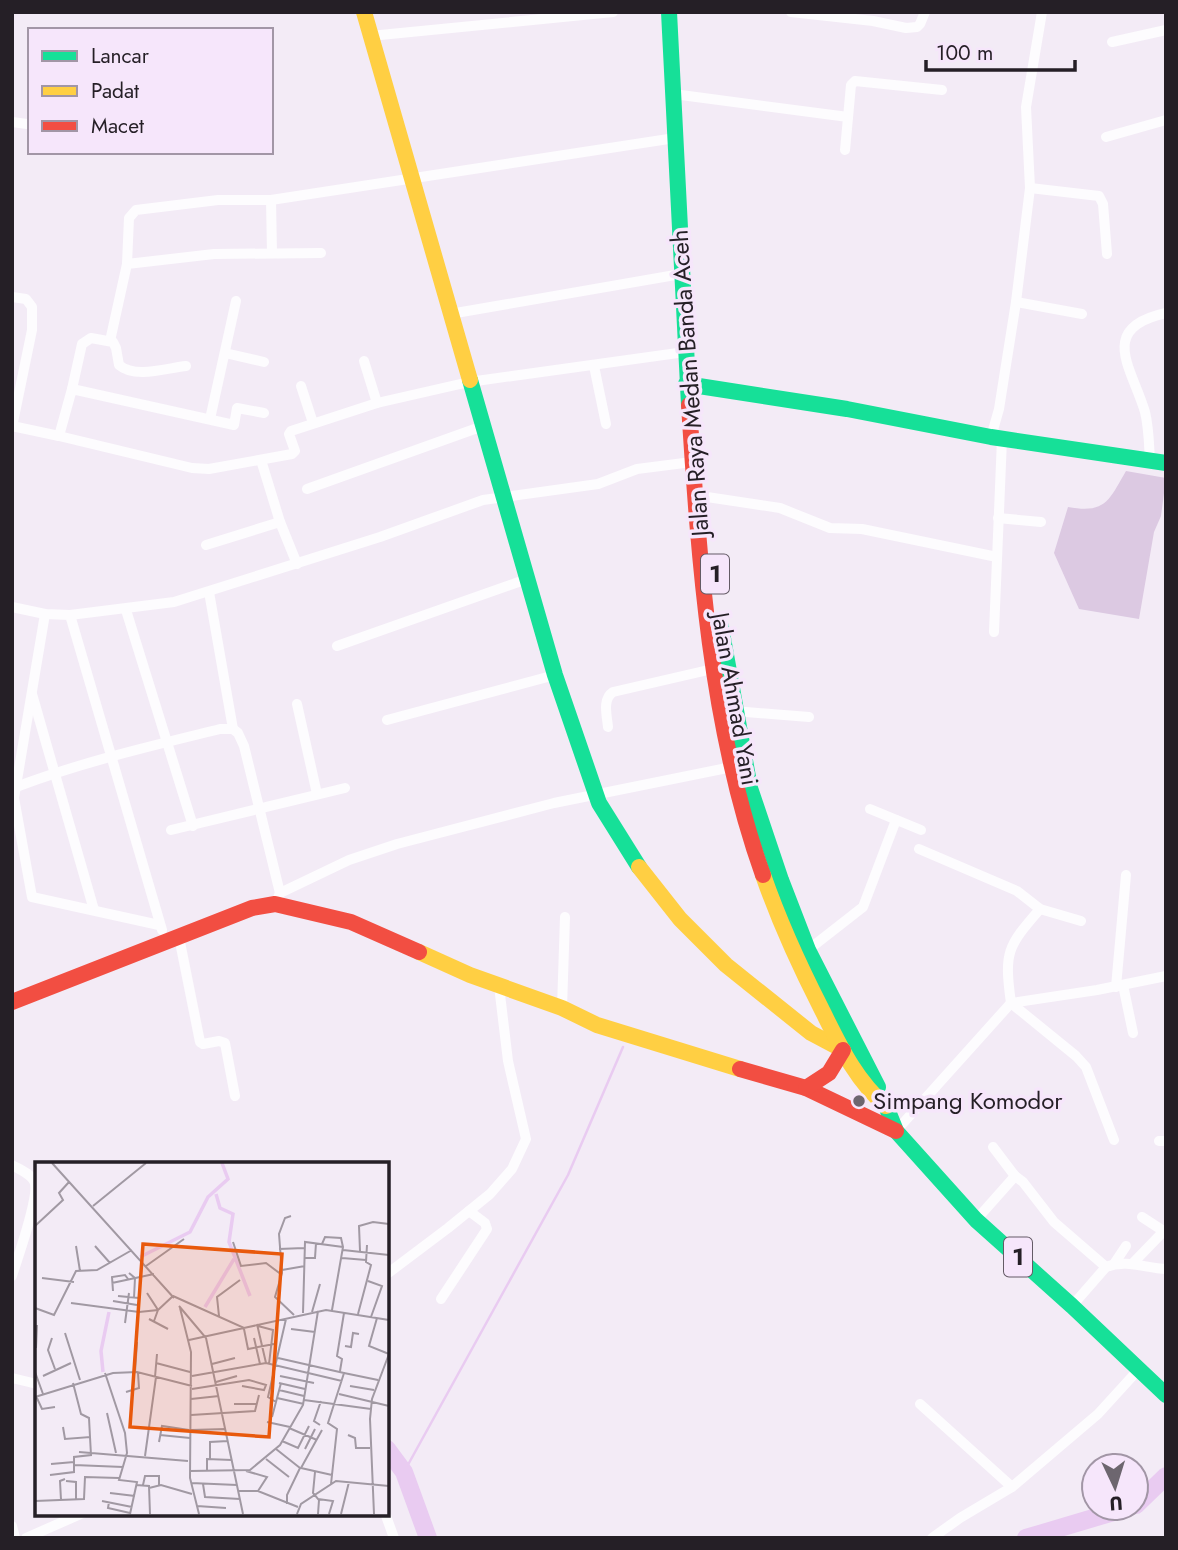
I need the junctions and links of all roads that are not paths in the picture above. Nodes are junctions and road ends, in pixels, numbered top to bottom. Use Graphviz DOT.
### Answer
graph roads {
  1 [pos="364,12"];
  2 [pos="613,12"];
  3 [pos="669,12"];
  4 [pos="679,12"];
  5 [pos="791,12"];
  6 [pos="925,12"];
  7 [pos="1042,12"];
  8 [pos="1166,30"];
  9 [pos="370,36"];
  10 [pos="1112,43"];
  11 [pos="942,90"];
  12 [pos="681,95"];
  13 [pos="848,117"];
  14 [pos="1166,120"];
  15 [pos="12,122"];
  16 [pos="27,124"];
  17 [pos="1107,137"];
  18 [pos="675,138"];
  19 [pos="845,150"];
  20 [pos="412,179"];
  21 [pos="1030,187"];
  22 [pos="271,200"];
  23 [pos="272,253"];
  24 [pos="321,253"];
  25 [pos="1107,254"];
  26 [pos="127,264"];
  27 [pos="681,274"];
  28 [pos="12,297"];
  29 [pos="236,301"];
  30 [pos="1016,302"];
  31 [pos="1166,313"];
  32 [pos="450,314"];
  33 [pos="1082,314"];
  34 [pos="110,341"];
  35 [pos="685,352"];
  36 [pos="225,353"];
  37 [pos="364,361"];
  38 [pos="264,362"];
  39 [pos="186,366"];
  40 [pos="594,366"];
  41 [pos="469,382"];
  42 [pos="692,385"];
  43 [pos="301,386"];
  44 [pos="72,389"];
  45 [pos="377,403"];
  46 [pos="264,413"];
  47 [pos="210,419"];
  48 [pos="313,423"];
  49 [pos="606,424"];
  50 [pos="483,426"];
  51 [pos="12,427"];
  52 [pos="60,436"];
  53 [pos="996,438"];
  54 [pos="261,460"];
  55 [pos="692,461"];
  56 [pos="1158,463"];
  57 [pos="307,489"];
  58 [pos="504,496"];
  59 [pos="707,498"];
  60 [pos="999,518"];
  61 [pos="280,522"];
  62 [pos="1041,522"];
  63 [pos="206,545"];
  64 [pos="997,557"];
  65 [pos="297,564"];
  66 [pos="527,579"];
  67 [pos="209,592"];
  68 [pos="12,607"];
  69 [pos="126,610"];
  70 [pos="46,614"];
  71 [pos="70,615"];
  72 [pos="994,632"];
  73 [pos="337,646"];
  74 [pos="720,667"];
  75 [pos="555,675"];
  76 [pos="31,691"];
  77 [pos="297,705"];
  78 [pos="734,711"];
  79 [pos="808,717"];
  80 [pos="387,720"];
  81 [pos="608,727"];
  82 [pos="233,729"];
  83 [pos="167,742"];
  84 [pos="112,756"];
  85 [pos="732,768"];
  86 [pos="55,772"];
  87 [pos="345,788"];
  88 [pos="14,794"];
  89 [pos="317,794"];
  90 [pos="597,796"];
  91 [pos="258,809"];
  92 [pos="870,809"];
  93 [pos="896,820"];
  94 [pos="193,826"];
  95 [pos="171,830"];
  96 [pos="921,830"];
  97 [pos="919,849"];
  98 [pos="1126,874"];
  99 [pos="278,898"];
  100 [pos="1040,909"];
  101 [pos="94,910"];
  102 [pos="565,917"];
  103 [pos="1082,920"];
  104 [pos="159,925"];
  105 [pos="174,939"];
  106 [pos="808,950"];
  107 [pos="1166,976"];
  108 [pos="499,986"];
  109 [pos="1119,986"];
  110 [pos="12,1002"];
  111 [pos="1011,1003"];
  112 [pos="562,1008"];
  113 [pos="1132,1033"];
  114 [pos="843,1050"];
  115 [pos="806,1088"];
  116 [pos="235,1096"];
  117 [pos="886,1106"];
  118 [pos="896,1131"];
  119 [pos="1114,1140"];
  120 [pos="993,1147"];
  121 [pos="12,1164"];
  122 [pos="1015,1177"];
  123 [pos="35,1181"];
  124 [pos="35,1190"];
  125 [pos="469,1211"];
  126 [pos="1142,1217"];
  127 [pos="976,1220"];
  128 [pos="1126,1246"];
  129 [pos="1133,1264"];
  130 [pos="1110,1265"];
  131 [pos="1164,1271"];
  132 [pos="388,1273"];
  133 [pos="12,1275"];
  134 [pos="441,1299"];
  135 [pos="1072,1306"];
  136 [pos="1139,1369"];
  137 [pos="12,1378"];
  138 [pos="35,1384"];
  139 [pos="1166,1395"];
  140 [pos="920,1404"];
  141 [pos="1012,1487"];
  142 [pos="78,1515"];
  143 [pos="386,1515"];
  144 [pos="12,1526"];
  145 [pos="15,1538"];
  146 [pos="26,1538"];
  147 [pos="394,1538"];
  148 [pos="932,1538"];
  1 -- 9 [label="main road"];
  2 -- 9 [label="street"];
  3 -- 18 [label="main road, Jalan Raya Medan Banda Aceh / 1"];
  4 -- 12 [label="main road, Jalan Ahmad Yani / 1"];
  5 -- 6 [label="street"];
  7 -- 21 [label="street"];
  8 -- 10 [label="street"];
  9 -- 20 [label="main road"];
  11 -- 13 [label="street"];
  12 -- 13 [label="street"];
  12 -- 42 [label="main road, Jalan Ahmad Yani / 1"];
  13 -- 19 [label="street"];
  14 -- 17 [label="street"];
  15 -- 16 [label="street"];
  18 -- 20 [label="street"];
  18 -- 27 [label="main road, Jalan Raya Medan Banda Aceh / 1"];
  20 -- 22 [label="street"];
  20 -- 32 [label="main road"];
  21 -- 25 [label="street"];
  21 -- 30 [label="street"];
  22 -- 23 [label="street"];
  22 -- 26 [label="street"];
  23 -- 24 [label="street"];
  23 -- 26 [label="street"];
  26 -- 34 [label="street"];
  27 -- 32 [label="street"];
  27 -- 35 [label="main road, Jalan Raya Medan Banda Aceh / 1"];
  28 -- 51 [label="street"];
  29 -- 36 [label="street"];
  30 -- 33 [label="street"];
  30 -- 53 [label="street"];
  31 -- 56 [label="street"];
  32 -- 41 [label="main road"];
  34 -- 39 [label="street"];
  34 -- 44 [label="street"];
  35 -- 40 [label="street"];
  35 -- 42 [label="main road, Jalan Raya Medan Banda Aceh / 1"];
  36 -- 38 [label="street"];
  36 -- 47 [label="street"];
  37 -- 45 [label="street"];
  40 -- 41 [label="street"];
  40 -- 49 [label="street"];
  41 -- 45 [label="street"];
  41 -- 50 [label="main road"];
  42 -- 53 [label="main road"];
  42 -- 55 [label="main road, Jalan Raya Medan Banda Aceh / 1"];
  42 -- 59 [label="main road, Jalan Ahmad Yani / 1"];
  43 -- 48 [label="street"];
  44 -- 47 [label="street"];
  44 -- 52 [label="street"];
  45 -- 48 [label="street"];
  46 -- 47 [label="street"];
  48 -- 54 [label="street"];
  50 -- 57 [label="street"];
  50 -- 58 [label="main road"];
  51 -- 52 [label="street"];
  52 -- 54 [label="street"];
  53 -- 56 [label="main road"];
  53 -- 60 [label="street"];
  54 -- 61 [label="street"];
  55 -- 58 [label="street"];
  55 -- 74 [label="main road, Jalan Raya Medan Banda Aceh / 1"];
  58 -- 65 [label="street"];
  58 -- 66 [label="main road"];
  59 -- 64 [label="street"];
  59 -- 74 [label="main road, Jalan Ahmad Yani / 1"];
  60 -- 62 [label="street"];
  60 -- 64 [label="street"];
  61 -- 63 [label="street"];
  61 -- 65 [label="street"];
  64 -- 72 [label="street"];
  65 -- 67 [label="street"];
  66 -- 73 [label="street"];
  66 -- 75 [label="main road"];
  67 -- 69 [label="street"];
  67 -- 82 [label="street"];
  68 -- 70 [label="street"];
  69 -- 71 [label="street"];
  69 -- 83 [label="street"];
  70 -- 71 [label="street"];
  70 -- 76 [label="street"];
  71 -- 84 [label="street"];
  74 -- 78 [label="main road, Jalan Ahmad Yani / 1"];
  74 -- 81 [label="street"];
  74 -- 85 [label="main road, Jalan Raya Medan Banda Aceh / 1"];
  75 -- 80 [label="street"];
  75 -- 90 [label="main road"];
  76 -- 86 [label="street"];
  76 -- 88 [label="street"];
  77 -- 89 [label="street"];
  78 -- 79 [label="street"];
  78 -- 106 [label="main road, Jalan Ahmad Yani / 1"];
  82 -- 83 [label="street"];
  82 -- 91 [label="street"];
  83 -- 84 [label="street"];
  83 -- 94 [label="street"];
  84 -- 86 [label="street"];
  84 -- 104 [label="street"];
  85 -- 90 [label="street"];
  85 -- 114 [label="main road, Jalan Raya Medan Banda Aceh / 1"];
  86 -- 88 [label="street"];
  86 -- 101 [label="street"];
  87 -- 89 [label="street"];
  88 -- 101 [label="street"];
  89 -- 91 [label="street"];
  90 -- 99 [label="street"];
  90 -- 114 [label="main road"];
  91 -- 94 [label="street"];
  91 -- 99 [label="street"];
  92 -- 93 [label="street"];
  93 -- 96 [label="street"];
  93 -- 106 [label="street"];
  94 -- 95 [label="street"];
  97 -- 100 [label="street"];
  98 -- 109 [label="street"];
  99 -- 105 [label="main road"];
  99 -- 108 [label="main road"];
  100 -- 103 [label="street"];
  100 -- 111 [label="street"];
  101 -- 104 [label="street"];
  102 -- 112 [label="street"];
  104 -- 105 [label="street"];
  105 -- 110 [label="main road"];
  105 -- 116 [label="street"];
  106 -- 117 [label="main road, Jalan Ahmad Yani / 1"];
  107 -- 109 [label="street"];
  108 -- 112 [label="main road"];
  108 -- 125 [label="street"];
  109 -- 111 [label="street"];
  109 -- 113 [label="street"];
  111 -- 118 [label="street"];
  111 -- 119 [label="street"];
  112 -- 115 [label="main road"];
  114 -- 115 [label="main road"];
  114 -- 117 [label="main road, Jalan Raya Medan Banda Aceh / 1"];
  115 -- 118 [label="main road"];
  117 -- 118 [label="main road, Jalan Raya Medan Banda Aceh / 1"];
  118 -- 127 [label="main road, Jalan Raya Medan Banda Aceh / 1"];
  120 -- 122 [label="street"];
  121 -- 123 [label="street"];
  122 -- 127 [label="street"];
  122 -- 130 [label="street"];
  124 -- 133 [label="street"];
  125 -- 132 [label="street"];
  125 -- 134 [label="street"];
  126 -- 129 [label="street"];
  127 -- 135 [label="main road, Jalan Raya Medan Banda Aceh / 1"];
  128 -- 130 [label="street"];
  129 -- 130 [label="street"];
  129 -- 131 [label="street"];
  130 -- 135 [label="street"];
  135 -- 136 [label="main road, Jalan Raya Medan Banda Aceh / 1"];
  136 -- 139 [label="main road, Jalan Raya Medan Banda Aceh / 1"];
  136 -- 141 [label="street"];
  137 -- 138 [label="street"];
  140 -- 141 [label="street"];
  141 -- 148 [label="street"];
  142 -- 146 [label="street"];
  143 -- 147 [label="street"];
  144 -- 145 [label="street"];
}
